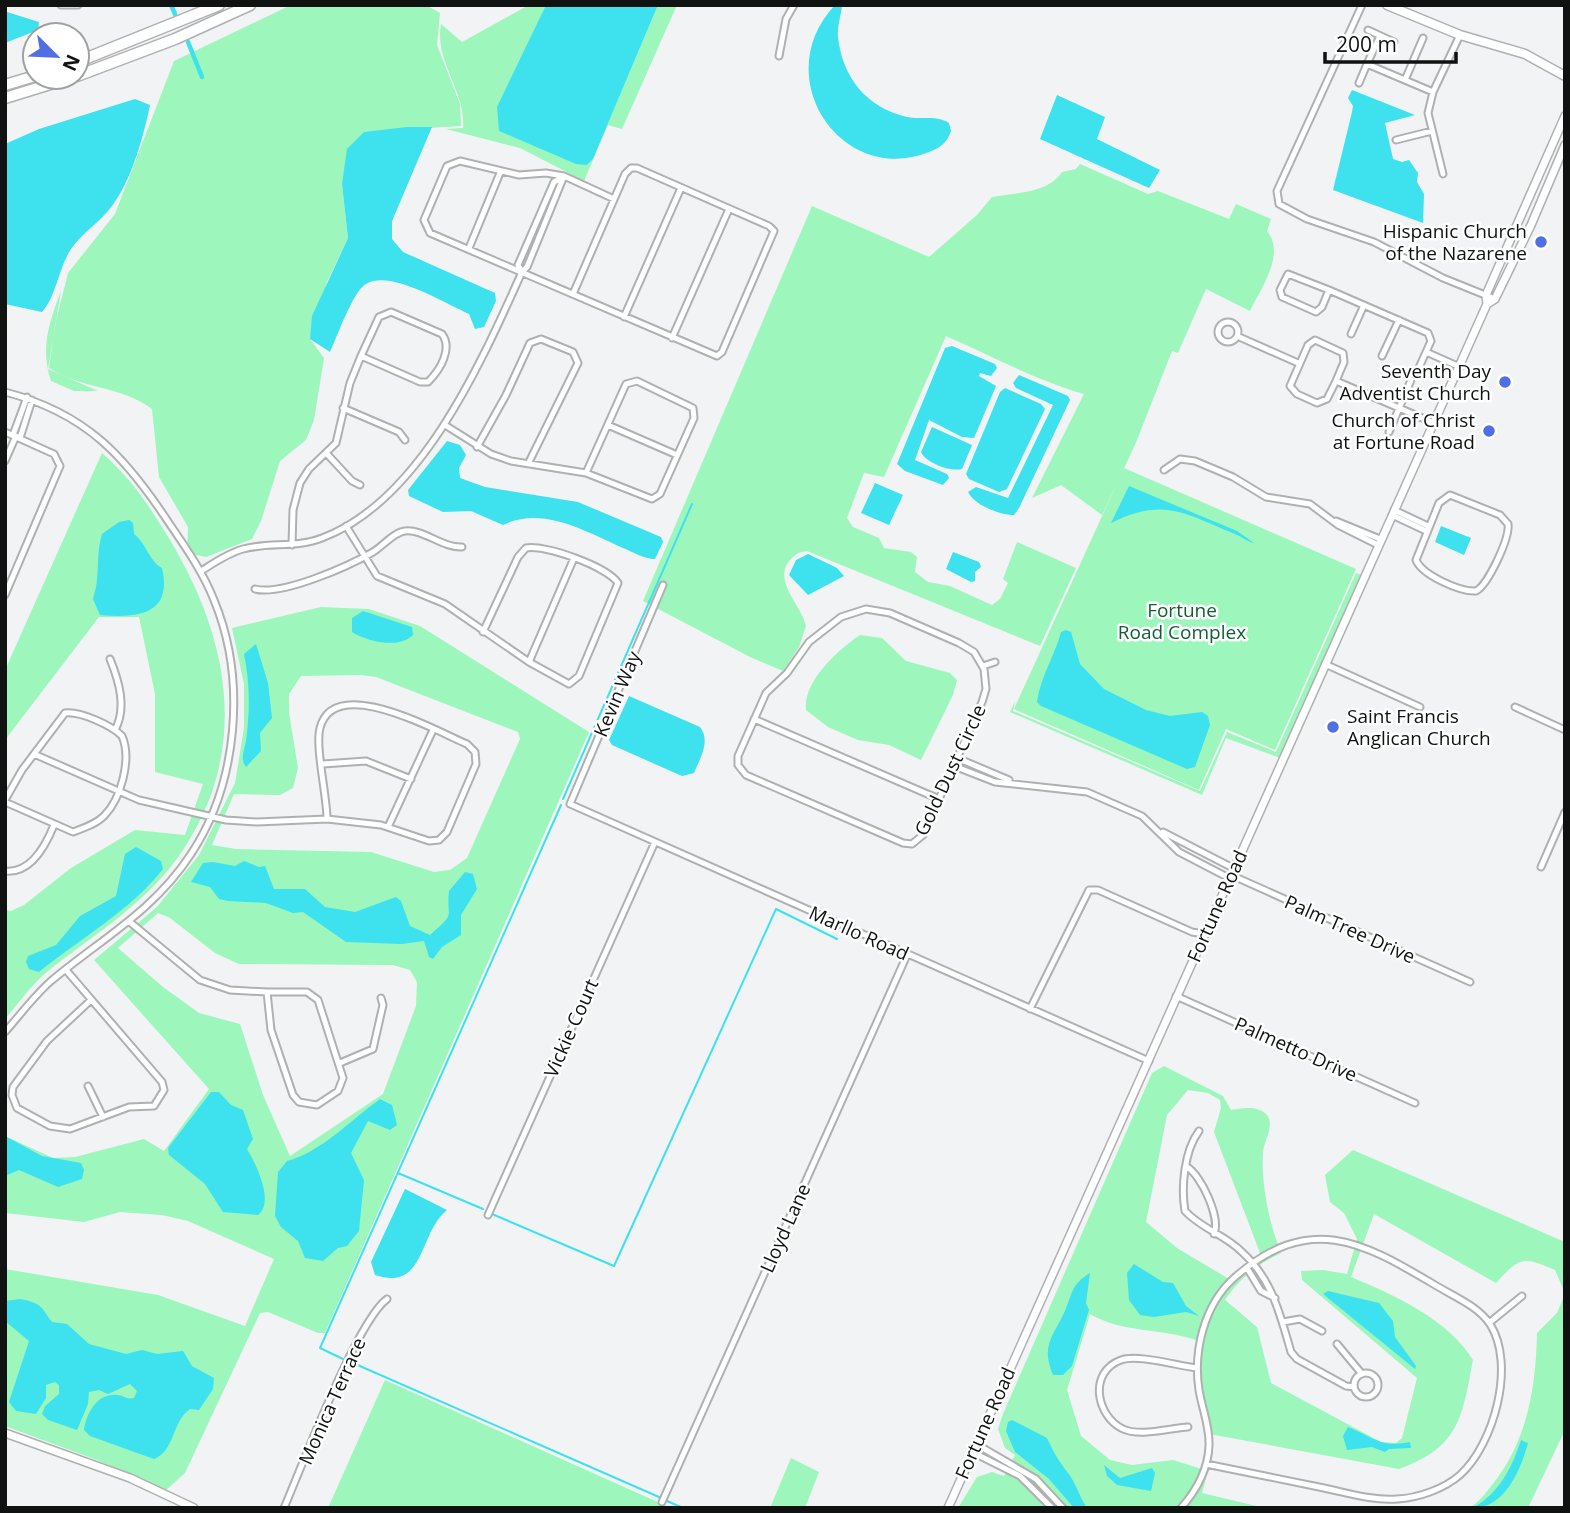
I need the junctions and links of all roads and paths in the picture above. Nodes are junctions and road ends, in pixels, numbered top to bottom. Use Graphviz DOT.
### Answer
graph roads {
  1 [pos="61,5"];
  2 [pos="78,5"];
  3 [pos="219,5"];
  4 [pos="250,5"];
  5 [pos="794,5"];
  6 [pos="1362,5"];
  7 [pos="1387,5"];
  8 [pos="1368,30"];
  9 [pos="1460,35"];
  10 [pos="1380,36"];
  11 [pos="1423,38"];
  12 [pos="1394,42"];
  13 [pos="91,56"];
  14 [pos="779,56"];
  15 [pos="1367,64"];
  16 [pos="91,70"];
  17 [pos="1565,76"];
  18 [pos="1405,80"];
  19 [pos="1359,83"];
  20 [pos="29,91"];
  21 [pos="1433,92"];
  22 [pos="5,99"];
  23 [pos="1565,116"];
  24 [pos="1432,131"];
  25 [pos="1396,140"];
  26 [pos="1565,145"];
  27 [pos="500,173"];
  28 [pos="1443,174"];
  29 [pos="564,176"];
  30 [pos="681,188"];
  31 [pos="614,199"];
  32 [pos="729,209"];
  33 [pos="537,220"];
  34 [pos="546,224"];
  35 [pos="469,248"];
  36 [pos="522,272"];
  37 [pos="1329,290"];
  38 [pos="573,294"];
  39 [pos="1486,295"];
  40 [pos="1495,299"];
  41 [pos="1487,304"];
  42 [pos="1364,305"];
  43 [pos="624,317"];
  44 [pos="1399,320"];
  45 [pos="1351,334"];
  46 [pos="1237,336"];
  47 [pos="672,338"];
  48 [pos="1426,352"];
  49 [pos="361,356"];
  50 [pos="1382,356"];
  51 [pos="1298,363"];
  52 [pos="1460,367"];
  53 [pos="1417,372"];
  54 [pos="1412,380"];
  55 [pos="1336,381"];
  56 [pos="5,392"];
  57 [pos="29,398"];
  58 [pos="343,408"];
  59 [pos="1399,408"];
  60 [pos="1434,423"];
  61 [pos="445,425"];
  62 [pos="608,425"];
  63 [pos="5,432"];
  64 [pos="1389,432"];
  65 [pos="16,436"];
  66 [pos="405,440"];
  67 [pos="477,447"];
  68 [pos="327,454"];
  69 [pos="677,455"];
  70 [pos="5,461"];
  71 [pos="530,463"];
  72 [pos="1164,470"];
  73 [pos="586,473"];
  74 [pos="360,485"];
  75 [pos="1393,513"];
  76 [pos="346,526"];
  77 [pos="1427,528"];
  78 [pos="1379,542"];
  79 [pos="292,545"];
  80 [pos="462,547"];
  81 [pos="365,556"];
  82 [pos="574,558"];
  83 [pos="201,571"];
  84 [pos="663,585"];
  85 [pos="255,589"];
  86 [pos="5,595"];
  87 [pos="483,632"];
  88 [pos="110,659"];
  89 [pos="529,662"];
  90 [pos="995,662"];
  91 [pos="1325,664"];
  92 [pos="983,666"];
  93 [pos="1420,707"];
  94 [pos="1515,707"];
  95 [pos="754,719"];
  96 [pos="115,730"];
  97 [pos="433,730"];
  98 [pos="1565,730"];
  99 [pos="34,754"];
  100 [pos="957,758"];
  101 [pos="323,765"];
  102 [pos="954,766"];
  103 [pos="411,779"];
  104 [pos="1012,782"];
  105 [pos="117,792"];
  106 [pos="939,799"];
  107 [pos="5,801"];
  108 [pos="570,804"];
  109 [pos="1565,812"];
  110 [pos="212,816"];
  111 [pos="327,819"];
  112 [pos="54,825"];
  113 [pos="388,827"];
  114 [pos="1154,827"];
  115 [pos="655,842"];
  116 [pos="1196,851"];
  117 [pos="1191,860"];
  118 [pos="1541,867"];
  119 [pos="5,871"];
  120 [pos="1231,874"];
  121 [pos="131,923"];
  122 [pos="1204,934"];
  123 [pos="908,955"];
  124 [pos="66,970"];
  125 [pos="1470,982"];
  126 [pos="267,992"];
  127 [pos="1176,996"];
  128 [pos="381,998"];
  129 [pos="91,1000"];
  130 [pos="1030,1009"];
  131 [pos="5,1032"];
  132 [pos="1149,1061"];
  133 [pos="340,1063"];
  134 [pos="88,1087"];
  135 [pos="1415,1103"];
  136 [pos="103,1116"];
  137 [pos="1199,1131"];
  138 [pos="1187,1167"];
  139 [pos="488,1215"];
  140 [pos="1214,1234"];
  141 [pos="1249,1266"];
  142 [pos="1522,1296"];
  143 [pos="387,1299"];
  144 [pos="1283,1322"];
  145 [pos="1489,1323"];
  146 [pos="1322,1331"];
  147 [pos="1336,1343"];
  148 [pos="1197,1368"];
  149 [pos="1362,1374"];
  150 [pos="1354,1387"];
  151 [pos="1188,1427"];
  152 [pos="5,1433"];
  153 [pos="976,1444"];
  154 [pos="972,1452"];
  155 [pos="1005,1458"];
  156 [pos="1206,1464"];
  157 [pos="1002,1465"];
  158 [pos="662,1502"];
  159 [pos="194,1508"];
  160 [pos="284,1508"];
  161 [pos="947,1508"];
  162 [pos="1052,1508"];
  163 [pos="1063,1508"];
  164 [pos="1181,1508"];
  1 -- 2 [label="street"];
  3 -- 13 [label="highway"];
  4 -- 16 [label="highway"];
  5 -- 14 [label="street"];
  6 -- 39 [label="street"];
  7 -- 9 [label="main road"];
  8 -- 10 [label="street"];
  9 -- 17 [label="main road"];
  9 -- 21 [label="street"];
  10 -- 12 [label="street"];
  10 -- 15 [label="street"];
  11 -- 18 [label="street"];
  15 -- 18 [label="street"];
  15 -- 19 [label="street"];
  18 -- 21 [label="street"];
  20 -- 22 [label="highway"];
  21 -- 24 [label="street"];
  23 -- 39 [label="street"];
  24 -- 25 [label="street"];
  24 -- 28 [label="street"];
  26 -- 40 [label="street"];
  27 -- 29 [label="street"];
  27 -- 35 [label="street"];
  27 -- 35 [label="street"];
  29 -- 31 [label="street"];
  29 -- 33 [label="street"];
  29 -- 34 [label="street"];
  30 -- 31 [label="street"];
  30 -- 32 [label="street"];
  30 -- 43 [label="street"];
  31 -- 38 [label="street"];
  32 -- 47 [label="street"];
  32 -- 47 [label="street"];
  33 -- 34 [label="street"];
  33 -- 36 [label="street"];
  34 -- 36 [label="street"];
  35 -- 36 [label="street"];
  36 -- 38 [label="street"];
  36 -- 61 [label="street"];
  37 -- 37 [label="street"];
  37 -- 42 [label="street"];
  38 -- 43 [label="street"];
  39 -- 40 [label="street"];
  39 -- 41 [label="street, Fortune Road"];
  40 -- 41 [label="street"];
  41 -- 52 [label="street, Fortune Road"];
  42 -- 44 [label="street"];
  42 -- 45 [label="street"];
  43 -- 47 [label="street"];
  44 -- 48 [label="street"];
  44 -- 50 [label="street"];
  46 -- 51 [label="street"];
  48 -- 52 [label="street"];
  48 -- 53 [label="street"];
  49 -- 49 [label="street"];
  49 -- 58 [label="street"];
  51 -- 55 [label="street"];
  51 -- 55 [label="street"];
  52 -- 60 [label="street, Fortune Road"];
  54 -- 59 [label="street"];
  55 -- 59 [label="street"];
  56 -- 57 [label="street"];
  57 -- 65 [label="street"];
  57 -- 83 [label="street"];
  58 -- 66 [label="street"];
  58 -- 68 [label="street"];
  59 -- 60 [label="street"];
  59 -- 64 [label="street"];
  60 -- 75 [label="street, Fortune Road"];
  61 -- 67 [label="street"];
  61 -- 76 [label="street"];
  62 -- 69 [label="street"];
  62 -- 69 [label="street"];
  62 -- 73 [label="street"];
  63 -- 65 [label="street"];
  65 -- 70 [label="street"];
  65 -- 86 [label="street"];
  67 -- 71 [label="street"];
  67 -- 71 [label="street"];
  68 -- 74 [label="street"];
  68 -- 79 [label="street"];
  69 -- 73 [label="street"];
  71 -- 73 [label="street"];
  72 -- 78 [label="street"];
  75 -- 77 [label="street"];
  75 -- 78 [label="street, Fortune Road"];
  76 -- 79 [label="street"];
  76 -- 81 [label="street"];
  77 -- 77 [label="street"];
  78 -- 91 [label="street, Fortune Road"];
  79 -- 83 [label="street"];
  80 -- 81 [label="street"];
  81 -- 85 [label="street"];
  81 -- 87 [label="street"];
  82 -- 87 [label="street"];
  82 -- 89 [label="street"];
  82 -- 89 [label="street"];
  83 -- 110 [label="street"];
  84 -- 108 [label="street, Kevin Way"];
  87 -- 89 [label="street"];
  88 -- 96 [label="street"];
  90 -- 92 [label="street"];
  91 -- 93 [label="street"];
  91 -- 120 [label="street, Fortune Road"];
  92 -- 95 [label="street, Gold Dust Circle"];
  92 -- 100 [label="street, Gold Dust Circle"];
  94 -- 98 [label="street"];
  95 -- 106 [label="street"];
  95 -- 106 [label="street, Gold Dust Circle"];
  96 -- 99 [label="street"];
  96 -- 105 [label="street"];
  97 -- 101 [label="street"];
  97 -- 103 [label="street"];
  97 -- 113 [label="street"];
  99 -- 105 [label="street"];
  99 -- 107 [label="street"];
  100 -- 102 [label="street, Gold Dust Circle"];
  100 -- 104 [label="street"];
  101 -- 103 [label="street"];
  101 -- 111 [label="street"];
  102 -- 104 [label="street"];
  102 -- 106 [label="street, Gold Dust Circle"];
  103 -- 113 [label="street"];
  104 -- 114 [label="street"];
  105 -- 110 [label="street"];
  105 -- 112 [label="street"];
  107 -- 112 [label="street"];
  108 -- 115 [label="street, Marllo Road"];
  109 -- 118 [label="street"];
  110 -- 111 [label="street"];
  110 -- 121 [label="street"];
  111 -- 113 [label="street"];
  112 -- 119 [label="street"];
  114 -- 116 [label="street"];
  114 -- 117 [label="street"];
  115 -- 123 [label="street, Marllo Road"];
  115 -- 139 [label="street, Vickie Court"];
  116 -- 117 [label="street"];
  116 -- 120 [label="street"];
  117 -- 120 [label="street"];
  120 -- 122 [label="street, Fortune Road"];
  120 -- 125 [label="street, Palm Tree Drive"];
  121 -- 124 [label="street"];
  121 -- 126 [label="street"];
  122 -- 127 [label="street, Fortune Road"];
  122 -- 130 [label="street"];
  123 -- 130 [label="street, Marllo Road"];
  123 -- 158 [label="street, Lloyd Lane"];
  124 -- 129 [label="street"];
  124 -- 131 [label="street"];
  126 -- 133 [label="street"];
  126 -- 133 [label="street"];
  127 -- 132 [label="street, Fortune Road"];
  127 -- 135 [label="street, Palmetto Drive"];
  128 -- 133 [label="street"];
  129 -- 136 [label="street"];
  129 -- 136 [label="street"];
  130 -- 132 [label="street, Marllo Road"];
  132 -- 153 [label="street, Fortune Road"];
  134 -- 136 [label="street"];
  137 -- 138 [label="street"];
  138 -- 140 [label="street"];
  138 -- 140 [label="street"];
  140 -- 141 [label="street"];
  141 -- 144 [label="street"];
  141 -- 145 [label="street"];
  141 -- 148 [label="street"];
  142 -- 145 [label="street"];
  143 -- 160 [label="street, Monica Terrace"];
  144 -- 146 [label="street"];
  144 -- 150 [label="street"];
  145 -- 156 [label="street"];
  147 -- 149 [label="street"];
  148 -- 151 [label="street"];
  148 -- 156 [label="street"];
  149 -- 150 [label="street"];
  149 -- 150 [label="street"];
  152 -- 159 [label="street"];
  153 -- 154 [label="street, Fortune Road"];
  153 -- 155 [label="street"];
  154 -- 157 [label="street"];
  154 -- 161 [label="street, Fortune Road"];
  155 -- 157 [label="street"];
  155 -- 163 [label="street"];
  156 -- 164 [label="street"];
  157 -- 162 [label="street"];
}
